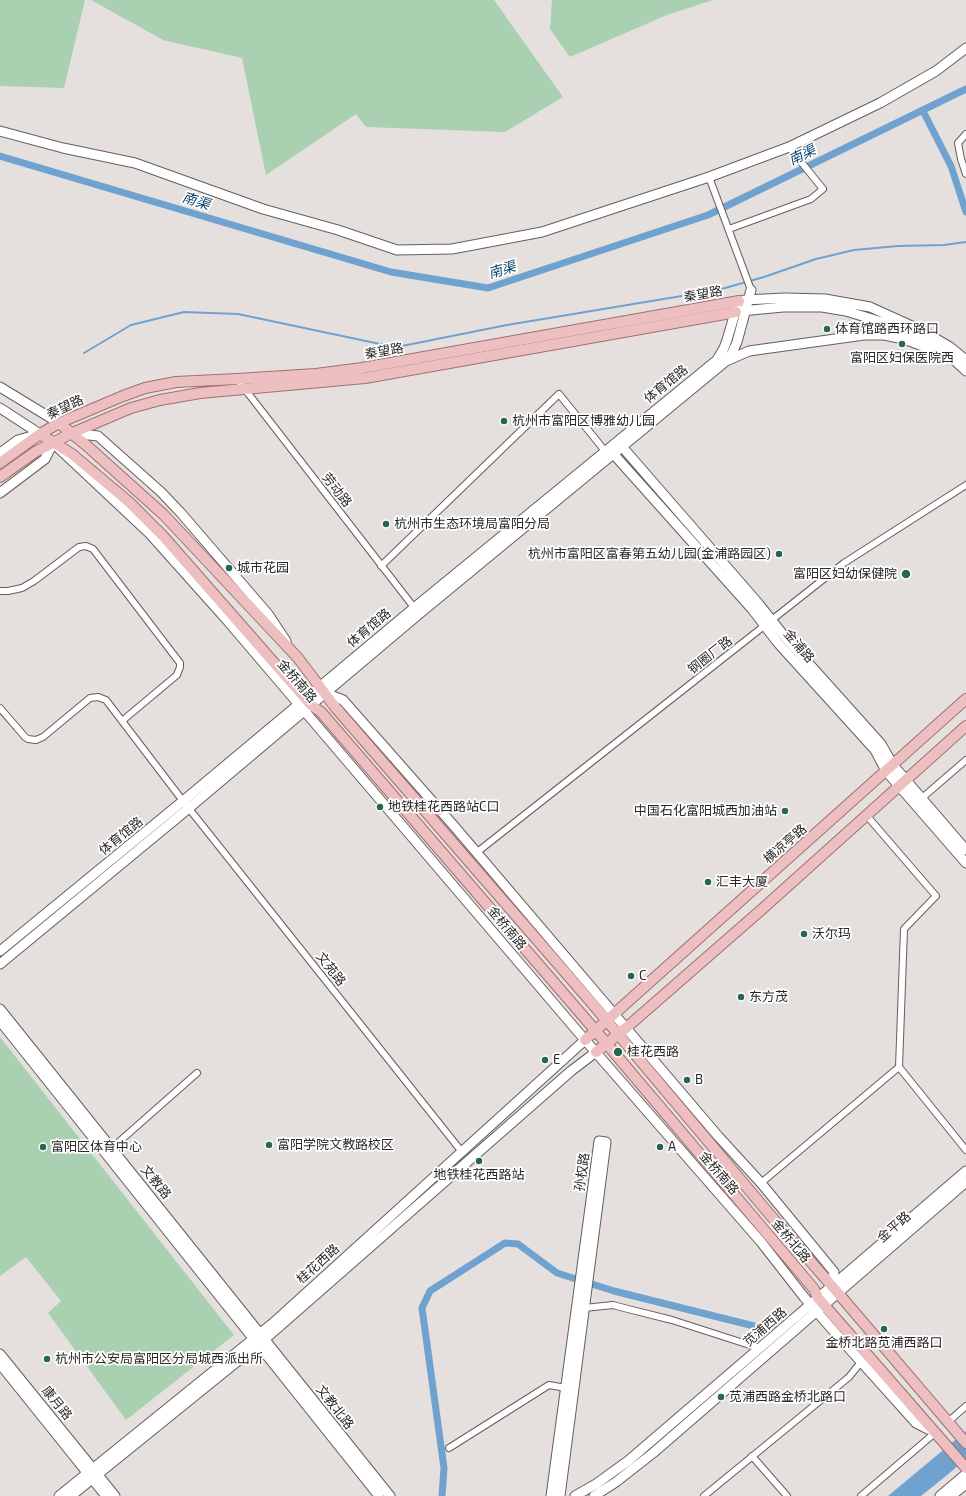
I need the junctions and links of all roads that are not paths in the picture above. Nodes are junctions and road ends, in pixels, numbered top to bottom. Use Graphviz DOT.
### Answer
graph roads {
  1 [pos="966,48"];
  2 [pos="0,131"];
  3 [pos="966,134"];
  4 [pos="789,146"];
  5 [pos="966,174"];
  6 [pos="709,177"];
  7 [pos="729,229"];
  8 [pos="750,288"];
  9 [pos="744,300"];
  10 [pos="740,311"];
  11 [pos="952,358"];
  12 [pos="721,360"];
  13 [pos="966,360"];
  14 [pos="966,371"];
  15 [pos="237,380"];
  16 [pos="0,387"];
  17 [pos="244,389"];
  18 [pos="0,408"];
  19 [pos="59,423"];
  20 [pos="72,433"];
  21 [pos="40,434"];
  22 [pos="53,443"];
  23 [pos="619,444"];
  24 [pos="608,451"];
  25 [pos="0,453"];
  26 [pos="0,463"];
  27 [pos="0,478"];
  28 [pos="966,485"];
  29 [pos="0,493"];
  30 [pos="381,566"];
  31 [pos="0,591"];
  32 [pos="417,611"];
  33 [pos="768,623"];
  34 [pos="298,658"];
  35 [pos="322,690"];
  36 [pos="966,699"];
  37 [pos="305,705"];
  38 [pos="0,708"];
  39 [pos="122,721"];
  40 [pos="966,726"];
  41 [pos="966,760"];
  42 [pos="890,768"];
  43 [pos="903,783"];
  44 [pos="922,798"];
  45 [pos="419,802"];
  46 [pos="186,804"];
  47 [pos="438,810"];
  48 [pos="867,816"];
  49 [pos="432,842"];
  50 [pos="966,850"];
  51 [pos="476,853"];
  52 [pos="435,863"];
  53 [pos="966,863"];
  54 [pos="0,951"];
  55 [pos="0,964"];
  56 [pos="0,1009"];
  57 [pos="610,1017"];
  58 [pos="0,1021"];
  59 [pos="626,1028"];
  60 [pos="595,1030"];
  61 [pos="618,1035"];
  62 [pos="585,1040"];
  63 [pos="606,1044"];
  64 [pos="596,1052"];
  65 [pos="899,1067"];
  66 [pos="197,1073"];
  67 [pos="112,1148"];
  68 [pos="966,1150"];
  69 [pos="462,1152"];
  70 [pos="966,1171"];
  71 [pos="966,1182"];
  72 [pos="761,1183"];
  73 [pos="757,1221"];
  74 [pos="761,1242"];
  75 [pos="585,1274"];
  76 [pos="835,1289"];
  77 [pos="583,1302"];
  78 [pos="817,1305"];
  79 [pos="259,1339"];
  80 [pos="759,1348"];
  81 [pos="0,1354"];
  82 [pos="861,1362"];
  83 [pos="0,1364"];
  84 [pos="566,1388"];
  85 [pos="966,1406"];
  86 [pos="948,1422"];
  87 [pos="936,1432"];
  88 [pos="966,1443"];
  89 [pos="449,1448"];
  90 [pos="752,1456"];
  91 [pos="965,1469"];
  92 [pos="93,1474"];
  93 [pos="966,1484"];
  94 [pos="59,1496"];
  95 [pos="72,1496"];
  96 [pos="106,1496"];
  97 [pos="115,1496"];
  98 [pos="379,1496"];
  99 [pos="390,1496"];
  100 [pos="552,1496"];
  101 [pos="560,1496"];
  102 [pos="575,1496"];
  103 [pos="594,1496"];
  104 [pos="704,1496"];
  105 [pos="787,1496"];
  106 [pos="861,1496"];
  107 [pos="940,1496"];
  108 [pos="951,1496"];
  1 -- 4 [label="main road"];
  2 -- 6 [label="main road"];
  3 -- 5 [label="street"];
  4 -- 6 [label="main road"];
  4 -- 7 [label="street"];
  6 -- 7 [label="street"];
  7 -- 8 [label="street"];
  8 -- 9 [label="main road"];
  9 -- 10 [label="main road, 体育馆路"];
  9 -- 13 [label="main road"];
  9 -- 15 [label="main road, 秦望路"];
  10 -- 11 [label="main road, 体育馆路"];
  10 -- 12 [label="main road, 体育馆路"];
  10 -- 17 [label="main road, 秦望路"];
  11 -- 12 [label="main road, 体育馆路"];
  11 -- 14 [label="main road, 体育馆路"];
  12 -- 23 [label="main road, 体育馆路"];
  15 -- 17 [label="street, 劳动路"];
  15 -- 19 [label="main road, 秦望路"];
  16 -- 19 [label="main road"];
  17 -- 20 [label="main road, 秦望路"];
  17 -- 30 [label="street, 劳动路"];
  18 -- 21 [label="main road"];
  19 -- 20 [label="main road, 金桥南路"];
  19 -- 21 [label="main road, 秦望路"];
  20 -- 22 [label="main road, 秦望路"];
  20 -- 34 [label="main road, 金桥南路"];
  20 -- 34 [label="main road, 金桥南路"];
  21 -- 22 [label="main road, 金桥南路"];
  21 -- 25 [label="main road, 秦望路"];
  21 -- 26 [label="main road, 秦望路"];
  22 -- 27 [label="main road, 秦望路"];
  22 -- 29 [label="main road"];
  22 -- 37 [label="main road, 金桥南路"];
  23 -- 24 [label="main road, 体育馆路"];
  23 -- 33 [label="main road, 金浦路"];
  24 -- 30 [label="street"];
  24 -- 32 [label="main road, 体育馆路"];
  24 -- 33 [label="main road, 金浦路"];
  28 -- 33 [label="street, 钢圈厂路"];
  30 -- 32 [label="street, 劳动路"];
  31 -- 39 [label="street"];
  32 -- 35 [label="main road, 体育馆路"];
  33 -- 42 [label="main road, 金浦路"];
  33 -- 51 [label="street, 钢圈厂路"];
  34 -- 35 [label="main road, 金桥南路"];
  35 -- 37 [label="main road, 体育馆路"];
  35 -- 45 [label="main road, 金桥南路"];
  35 -- 47 [label="main road, 金桥南路"];
  36 -- 42 [label="main road, 横凉亭路"];
  37 -- 46 [label="main road, 体育馆路"];
  37 -- 49 [label="main road, 金桥南路"];
  37 -- 52 [label="main road, 金桥南路"];
  38 -- 39 [label="street, 文苑路"];
  39 -- 46 [label="street, 文苑路"];
  40 -- 43 [label="main road"];
  41 -- 44 [label="street"];
  42 -- 43 [label="main road, 金浦路"];
  42 -- 57 [label="main road, 横凉亭路"];
  43 -- 44 [label="main road, 金浦路"];
  43 -- 48 [label="main road"];
  43 -- 53 [label="main road, 金浦路"];
  44 -- 50 [label="main road, 金浦路"];
  45 -- 47 [label="main road"];
  45 -- 57 [label="main road, 金桥南路"];
  46 -- 54 [label="main road, 体育馆路"];
  46 -- 55 [label="main road, 体育馆路"];
  46 -- 69 [label="street, 文苑路"];
  47 -- 51 [label="main road, 金桥南路"];
  48 -- 59 [label="main road"];
  48 -- 65 [label="street"];
  49 -- 52 [label="main road"];
  49 -- 60 [label="main road, 金桥南路"];
  51 -- 57 [label="main road, 金桥南路"];
  52 -- 62 [label="main road, 金桥南路"];
  56 -- 67 [label="main road, 文教路"];
  57 -- 59 [label="main road, 金桥南路"];
  57 -- 60 [label="main road, 横凉亭路"];
  57 -- 61 [label="main road, 金桥北路"];
  58 -- 79 [label="main road, 文教路"];
  59 -- 61 [label="main road"];
  59 -- 72 [label="main road, 金桥北路"];
  60 -- 62 [label="main road, 横凉亭路"];
  60 -- 63 [label="main road, 金桥北路"];
  61 -- 63 [label="main road"];
  61 -- 76 [label="main road, 金桥北路"];
  62 -- 64 [label="main road, 金桥南路"];
  62 -- 69 [label="main road, 桂花西路"];
  63 -- 64 [label="main road"];
  63 -- 73 [label="main road, 金桥北路"];
  64 -- 74 [label="main road, 金桥南路"];
  64 -- 79 [label="main road, 桂花西路"];
  65 -- 68 [label="street"];
  65 -- 72 [label="street"];
  66 -- 67 [label="street"];
  67 -- 79 [label="main road, 文教路"];
  69 -- 79 [label="main road, 桂花西路"];
  70 -- 76 [label="main road, 苋浦西路"];
  71 -- 76 [label="main road, 金平路"];
  72 -- 76 [label="main road, 金桥北路"];
  73 -- 74 [label="main road"];
  73 -- 78 [label="main road, 金桥北路"];
  74 -- 78 [label="main road, 金桥南路"];
  75 -- 75 [label="main road, 孙权路"];
  75 -- 77 [label="main road, 孙权路"];
  76 -- 78 [label="main road, 苋浦西路"];
  76 -- 86 [label="main road, 金桥北路"];
  77 -- 80 [label="street"];
  77 -- 84 [label="main road, 孙权路"];
  77 -- 101 [label="main road, 孙权路"];
  78 -- 80 [label="main road, 苋浦西路"];
  78 -- 82 [label="main road, 金桥南路"];
  78 -- 87 [label="main road, 金桥北路"];
  78 -- 103 [label="main road, 苋浦西路"];
  79 -- 92 [label="main road, 桂花西路"];
  79 -- 98 [label="main road, 文教北路"];
  79 -- 99 [label="main road, 文教北路"];
  80 -- 102 [label="main road, 苋浦西路"];
  81 -- 92 [label="main road, 康月路"];
  82 -- 87 [label="main road, 金桥南路"];
  82 -- 90 [label="street"];
  83 -- 92 [label="main road, 康月路"];
  84 -- 89 [label="street"];
  84 -- 100 [label="main road, 孙权路"];
  85 -- 86 [label="street"];
  86 -- 88 [label="main road, 金桥北路"];
  87 -- 91 [label="main road, 金桥北路"];
  87 -- 106 [label="street"];
  90 -- 104 [label="street"];
  90 -- 105 [label="street"];
  91 -- 107 [label="main road"];
  92 -- 94 [label="main road, 桂花西路"];
  92 -- 95 [label="main road, 桂花西路"];
  92 -- 96 [label="main road"];
  92 -- 97 [label="main road"];
  93 -- 108 [label="main road"];
}
